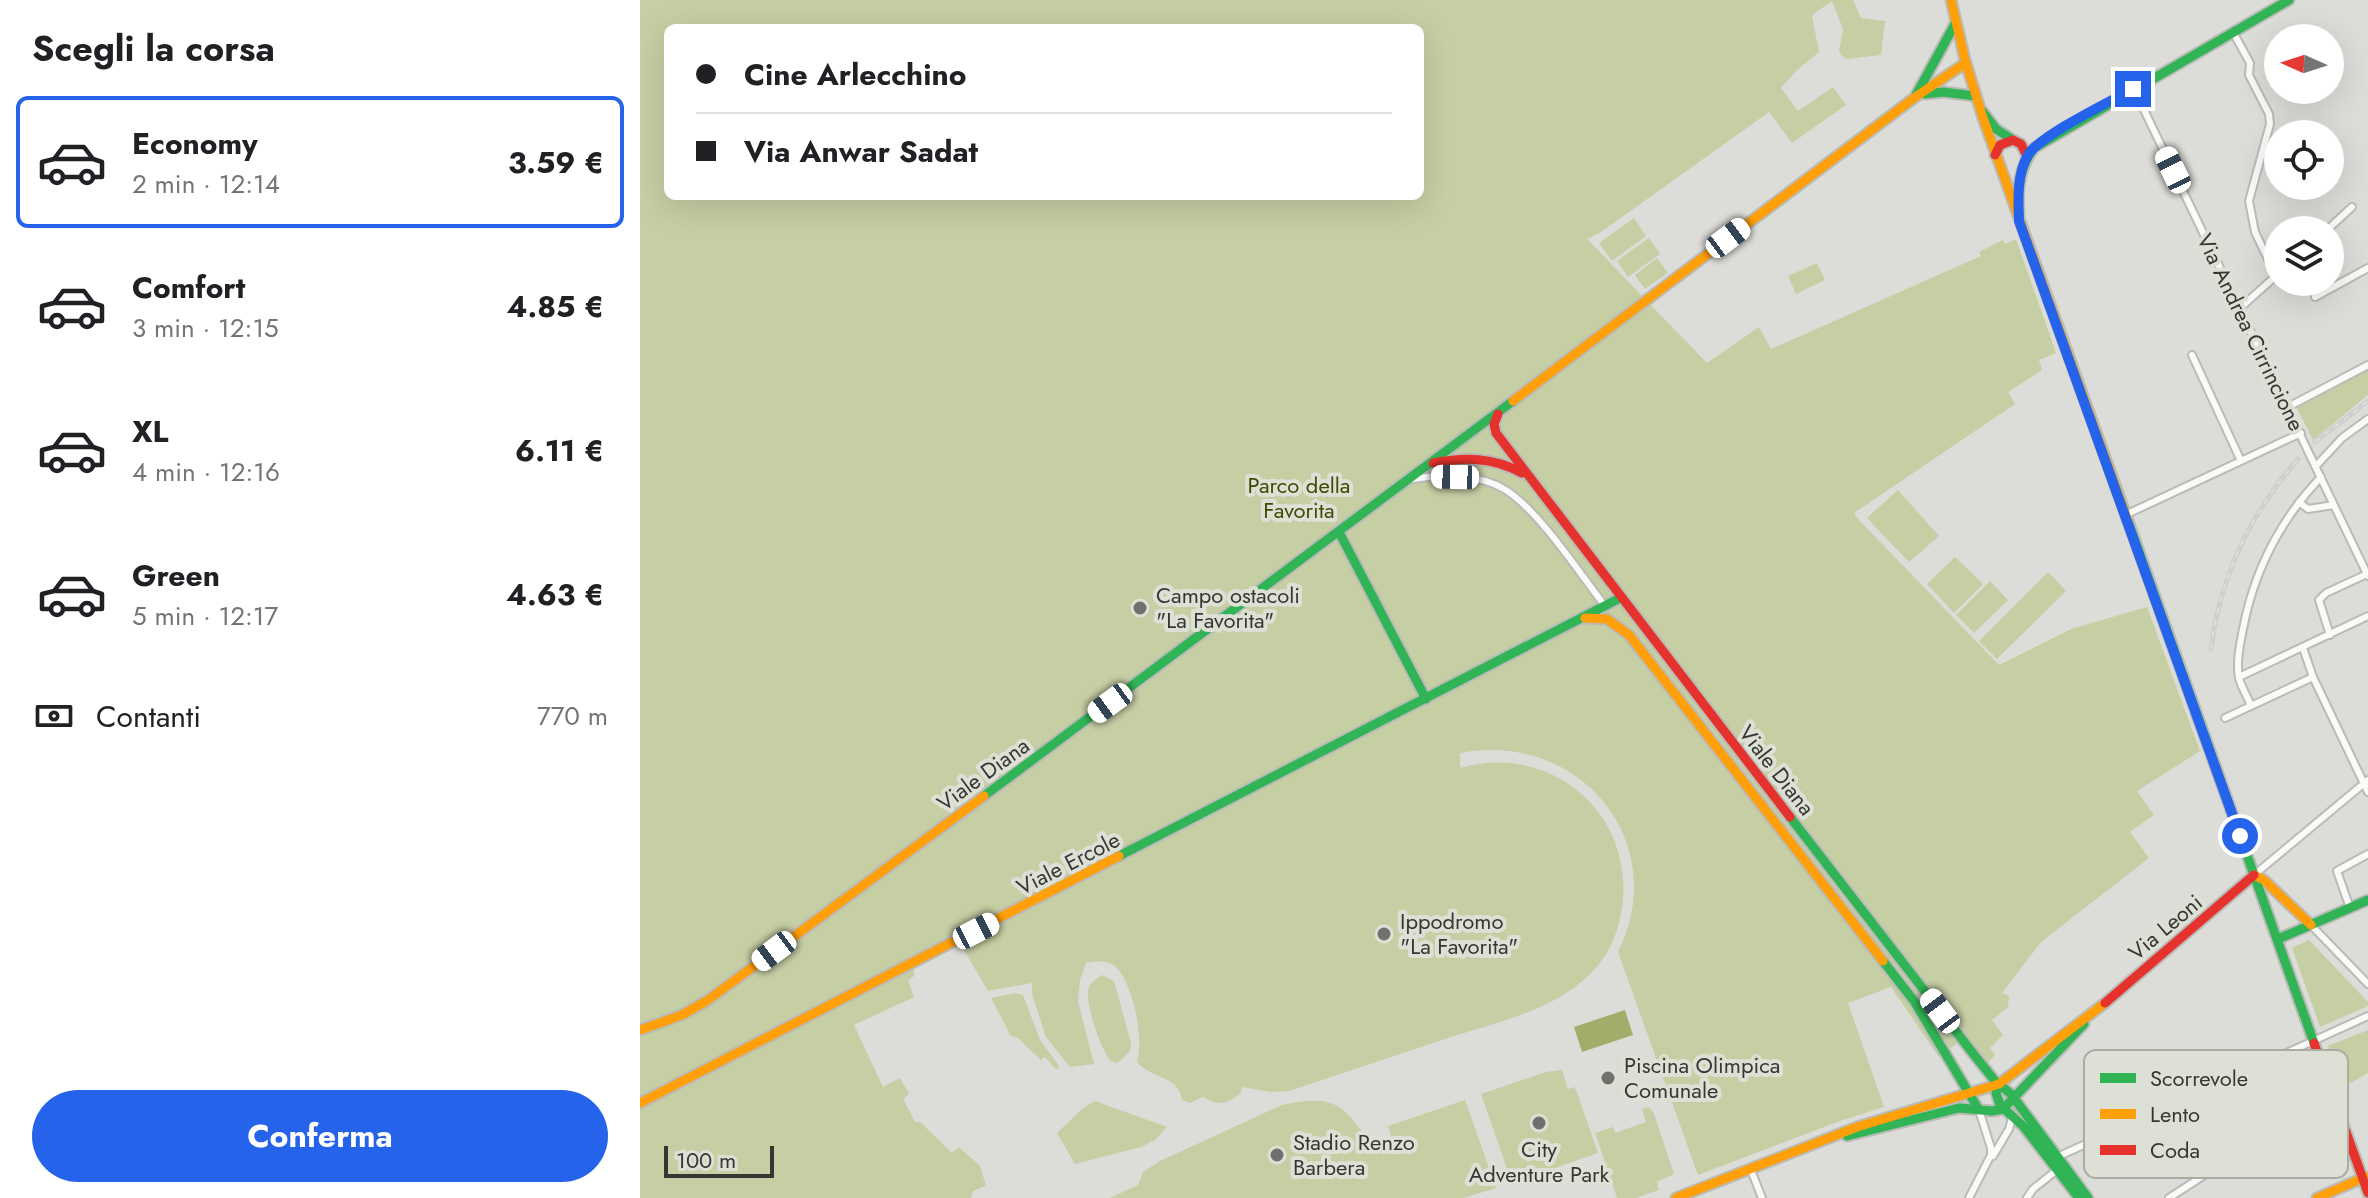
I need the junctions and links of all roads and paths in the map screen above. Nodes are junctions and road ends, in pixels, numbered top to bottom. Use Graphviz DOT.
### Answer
graph roads {
  1 [pos="1951,0"];
  2 [pos="2289,0"];
  3 [pos="1955,23"];
  4 [pos="2233,32"];
  5 [pos="1964,64"];
  6 [pos="2133,89"];
  7 [pos="1975,96"];
  8 [pos="1914,98"];
  9 [pos="1979,106"];
  10 [pos="2013,140"];
  11 [pos="2027,156"];
  12 [pos="1996,162"];
  13 [pos="2022,168"];
  14 [pos="2352,207"];
  15 [pos="2342,216"];
  16 [pos="2019,221"];
  17 [pos="2264,250"];
  18 [pos="2368,268"];
  19 [pos="2264,287"];
  20 [pos="2315,297"];
  21 [pos="2240,308"];
  22 [pos="2192,355"];
  23 [pos="2368,365"];
  24 [pos="2288,407"];
  25 [pos="1501,409"];
  26 [pos="2368,419"];
  27 [pos="2301,433"];
  28 [pos="2241,461"];
  29 [pos="1429,464"];
  30 [pos="2316,466"];
  31 [pos="1529,477"];
  32 [pos="2321,477"];
  33 [pos="1406,481"];
  34 [pos="2299,502"];
  35 [pos="2334,505"];
  36 [pos="2125,515"];
  37 [pos="1339,532"];
  38 [pos="2368,575"];
  39 [pos="1620,598"];
  40 [pos="1605,606"];
  41 [pos="2368,616"];
  42 [pos="1580,620"];
  43 [pos="2330,635"];
  44 [pos="2303,648"];
  45 [pos="2239,677"];
  46 [pos="2313,677"];
  47 [pos="1426,699"];
  48 [pos="2251,706"];
  49 [pos="2225,718"];
  50 [pos="2366,782"];
  51 [pos="2368,792"];
  52 [pos="2368,854"];
  53 [pos="2254,875"];
  54 [pos="2368,900"];
  55 [pos="2350,908"];
  56 [pos="2311,925"];
  57 [pos="2278,939"];
  58 [pos="2368,984"];
  59 [pos="2100,1007"];
  60 [pos="2368,1016"];
  61 [pos="640,1030"];
  62 [pos="2314,1040"];
  63 [pos="2292,1050"];
  64 [pos="2318,1050"];
  65 [pos="2003,1087"];
  66 [pos="2022,1090"];
  67 [pos="1967,1095"];
  68 [pos="2015,1099"];
  69 [pos="640,1103"];
  70 [pos="2000,1109"];
  71 [pos="1979,1110"];
  72 [pos="2025,1115"];
  73 [pos="2012,1118"];
  74 [pos="2348,1133"];
  75 [pos="1830,1140"];
  76 [pos="2084,1145"];
  77 [pos="2057,1157"];
  78 [pos="1986,1166"];
  79 [pos="1751,1170"];
  80 [pos="2057,1170"];
  81 [pos="2365,1177"];
  82 [pos="2200,1178"];
  83 [pos="2368,1193"];
  84 [pos="1697,1194"];
  85 [pos="1680,1197"];
  86 [pos="1762,1198"];
  87 [pos="1969,1198"];
  88 [pos="2027,1198"];
  89 [pos="2079,1198"];
  90 [pos="2088,1198"];
  91 [pos="2169,1198"];
  92 [pos="2317,1198"];
  1 -- 3 [label="street"];
  2 -- 4 [label="street"];
  3 -- 5 [label="street"];
  3 -- 8 [label="street"];
  4 -- 6 [label="street"];
  4 -- 17 [label="street"];
  5 -- 7 [label="street"];
  5 -- 8 [label="street"];
  6 -- 11 [label="street"];
  6 -- 21 [label="street, Via Andrea Cirrincione"];
  7 -- 8 [label="street"];
  7 -- 9 [label="street"];
  8 -- 25 [label="street"];
  9 -- 10 [label="street"];
  9 -- 12 [label="street"];
  10 -- 11 [label="street"];
  10 -- 12 [label="street"];
  11 -- 13 [label="street"];
  12 -- 13 [label="street"];
  12 -- 16 [label="street"];
  13 -- 16 [label="street"];
  14 -- 15 [label="street"];
  16 -- 36 [label="street"];
  18 -- 20 [label="street"];
  19 -- 21 [label="street"];
  21 -- 24 [label="street, Via Andrea Cirrincione"];
  22 -- 28 [label="street"];
  23 -- 24 [label="street"];
  24 -- 27 [label="street, Via Andrea Cirrincione"];
  25 -- 29 [label="street, Viale Diana"];
  25 -- 31 [label="street, Viale Diana"];
  26 -- 30 [label="street"];
  27 -- 28 [label="street"];
  27 -- 30 [label="street, Via Andrea Cirrincione"];
  28 -- 36 [label="street"];
  29 -- 31 [label="street, Viale Diana"];
  29 -- 33 [label="street, Viale Diana"];
  30 -- 32 [label="street, Via Andrea Cirrincione"];
  31 -- 39 [label="street, Viale Diana"];
  32 -- 34 [label="street"];
  32 -- 35 [label="street, Via Andrea Cirrincione"];
  33 -- 37 [label="street, Viale Diana"];
  33 -- 40 [label="street"];
  34 -- 35 [label="street"];
  34 -- 45 [label="street"];
  35 -- 38 [label="street, Via Andrea Cirrincione"];
  36 -- 53 [label="street"];
  37 -- 47 [label="street"];
  37 -- 61 [label="street, Viale Diana"];
  38 -- 43 [label="street"];
  39 -- 40 [label="street, Viale Ercole"];
  39 -- 65 [label="street, Viale Diana"];
  40 -- 42 [label="street, Viale Ercole"];
  41 -- 43 [label="street"];
  42 -- 47 [label="street, Viale Ercole"];
  42 -- 67 [label="street, Viale Diana"];
  43 -- 44 [label="street"];
  44 -- 45 [label="street"];
  44 -- 46 [label="street"];
  45 -- 48 [label="street"];
  46 -- 48 [label="street"];
  46 -- 50 [label="street"];
  47 -- 69 [label="street, Viale Ercole"];
  48 -- 49 [label="street"];
  50 -- 51 [label="street"];
  50 -- 53 [label="street"];
  52 -- 55 [label="street"];
  53 -- 56 [label="street"];
  53 -- 57 [label="street"];
  53 -- 59 [label="street, Via Leoni"];
  54 -- 55 [label="street"];
  55 -- 56 [label="street"];
  56 -- 57 [label="street"];
  56 -- 58 [label="street"];
  57 -- 62 [label="street"];
  59 -- 65 [label="street, Via Leoni"];
  59 -- 66 [label="street, Via Leoni"];
  60 -- 62 [label="street"];
  62 -- 63 [label="street"];
  62 -- 64 [label="street"];
  65 -- 67 [label="street, Via Leoni"];
  65 -- 68 [label="street, Viale Diana"];
  65 -- 70 [label="street"];
  66 -- 68 [label="street, Via Leoni"];
  66 -- 72 [label="street"];
  67 -- 71 [label="street, Viale Diana"];
  67 -- 75 [label="street, Via Leoni"];
  68 -- 70 [label="street, Via Leoni"];
  68 -- 72 [label="street, Viale Diana"];
  70 -- 71 [label="street"];
  70 -- 73 [label="street"];
  71 -- 75 [label="street"];
  71 -- 78 [label="street"];
  72 -- 77 [label="street, Viale Diana"];
  73 -- 78 [label="street"];
  73 -- 80 [label="street"];
  74 -- 81 [label="street"];
  75 -- 79 [label="street"];
  76 -- 77 [label="street"];
  77 -- 90 [label="street, Viale Diana"];
  78 -- 87 [label="street"];
  79 -- 84 [label="street"];
  79 -- 86 [label="street"];
  80 -- 88 [label="street"];
  80 -- 89 [label="street"];
  81 -- 83 [label="street"];
  81 -- 92 [label="street"];
  82 -- 91 [label="street"];
  84 -- 85 [label="street"];
}
